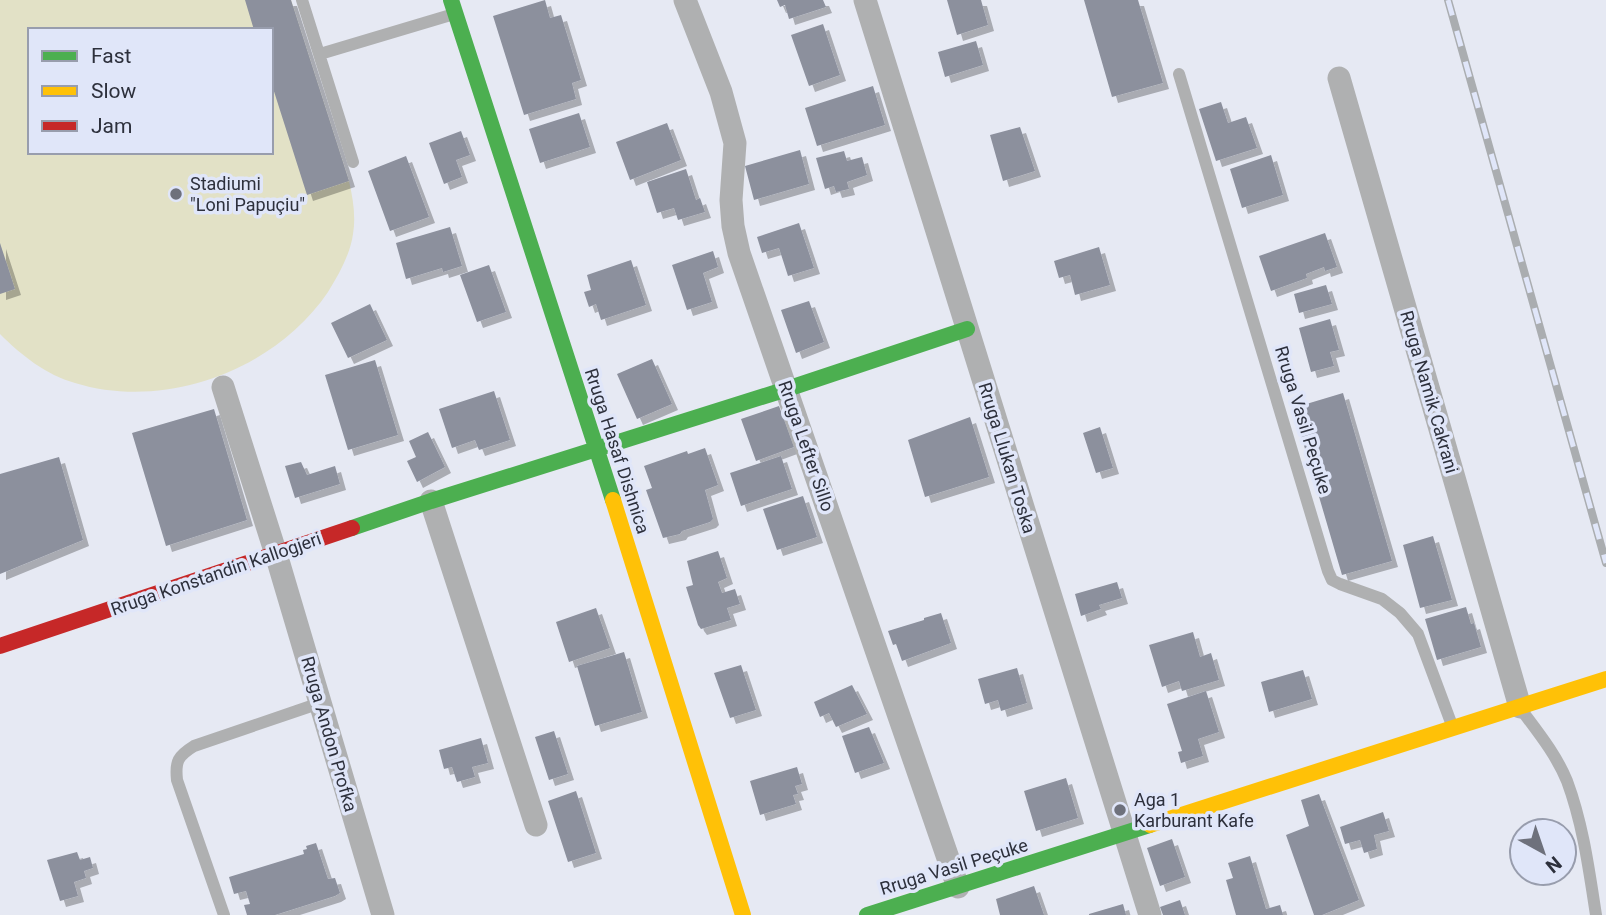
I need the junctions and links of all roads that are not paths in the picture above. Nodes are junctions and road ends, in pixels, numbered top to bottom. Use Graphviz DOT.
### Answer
graph roads {
  1 [pos="302,0"];
  2 [pos="685,0"];
  3 [pos="865,0"];
  4 [pos="453,7"];
  5 [pos="320,54"];
  6 [pos="1179,74"];
  7 [pos="1339,78"];
  8 [pos="353,162"];
  9 [pos="967,329"];
  10 [pos="223,387"];
  11 [pos="786,389"];
  12 [pos="597,450"];
  13 [pos="431,501"];
  14 [pos="276,554"];
  15 [pos="0,646"];
  16 [pos="1606,679"];
  17 [pos="320,703"];
  18 [pos="1520,707"];
  19 [pos="1453,728"];
  20 [pos="536,825"];
  21 [pos="1124,834"];
  22 [pos="958,887"];
  23 [pos="224,915"];
  24 [pos="383,915"];
  25 [pos="743,915"];
  26 [pos="867,915"];
  27 [pos="1150,915"];
  28 [pos="1596,915"];
  1 -- 5 [label="lane"];
  2 -- 11 [label="street, Rruga Lefter Sillo"];
  3 -- 9 [label="street, Rruga Llukan Toska"];
  4 -- 5 [label="lane"];
  4 -- 12 [label="street, Rruga Hasaf Dishnica"];
  5 -- 8 [label="lane"];
  6 -- 19 [label="lane, Rruga Vasil Peçuke"];
  7 -- 18 [label="street, Rruga Namik Cakrani"];
  9 -- 11 [label="street, Rruga Konstandin Kallogjeri"];
  9 -- 21 [label="street, Rruga Llukan Toska"];
  10 -- 14 [label="street, Rruga Andon Profka"];
  11 -- 12 [label="street, Rruga Konstandin Kallogjeri"];
  11 -- 22 [label="street, Rruga Lefter Sillo"];
  12 -- 13 [label="street, Rruga Konstandin Kallogjeri"];
  12 -- 25 [label="street, Rruga Hasaf Dishnica"];
  13 -- 14 [label="street, Rruga Konstandin Kallogjeri"];
  13 -- 20 [label="street"];
  14 -- 15 [label="street, Rruga Konstandin Kallogjeri"];
  14 -- 17 [label="street, Rruga Andon Profka"];
  16 -- 18 [label="street, Rruga Vasil Peçuke"];
  17 -- 23 [label="lane"];
  17 -- 24 [label="street, Rruga Andon Profka"];
  18 -- 19 [label="street, Rruga Vasil Peçuke"];
  18 -- 28 [label="lane"];
  19 -- 21 [label="street, Rruga Vasil Peçuke"];
  21 -- 22 [label="street, Rruga Vasil Peçuke"];
  21 -- 27 [label="street, Rruga Llukan Toska"];
  22 -- 26 [label="street, Rruga Vasil Peçuke"];
}
